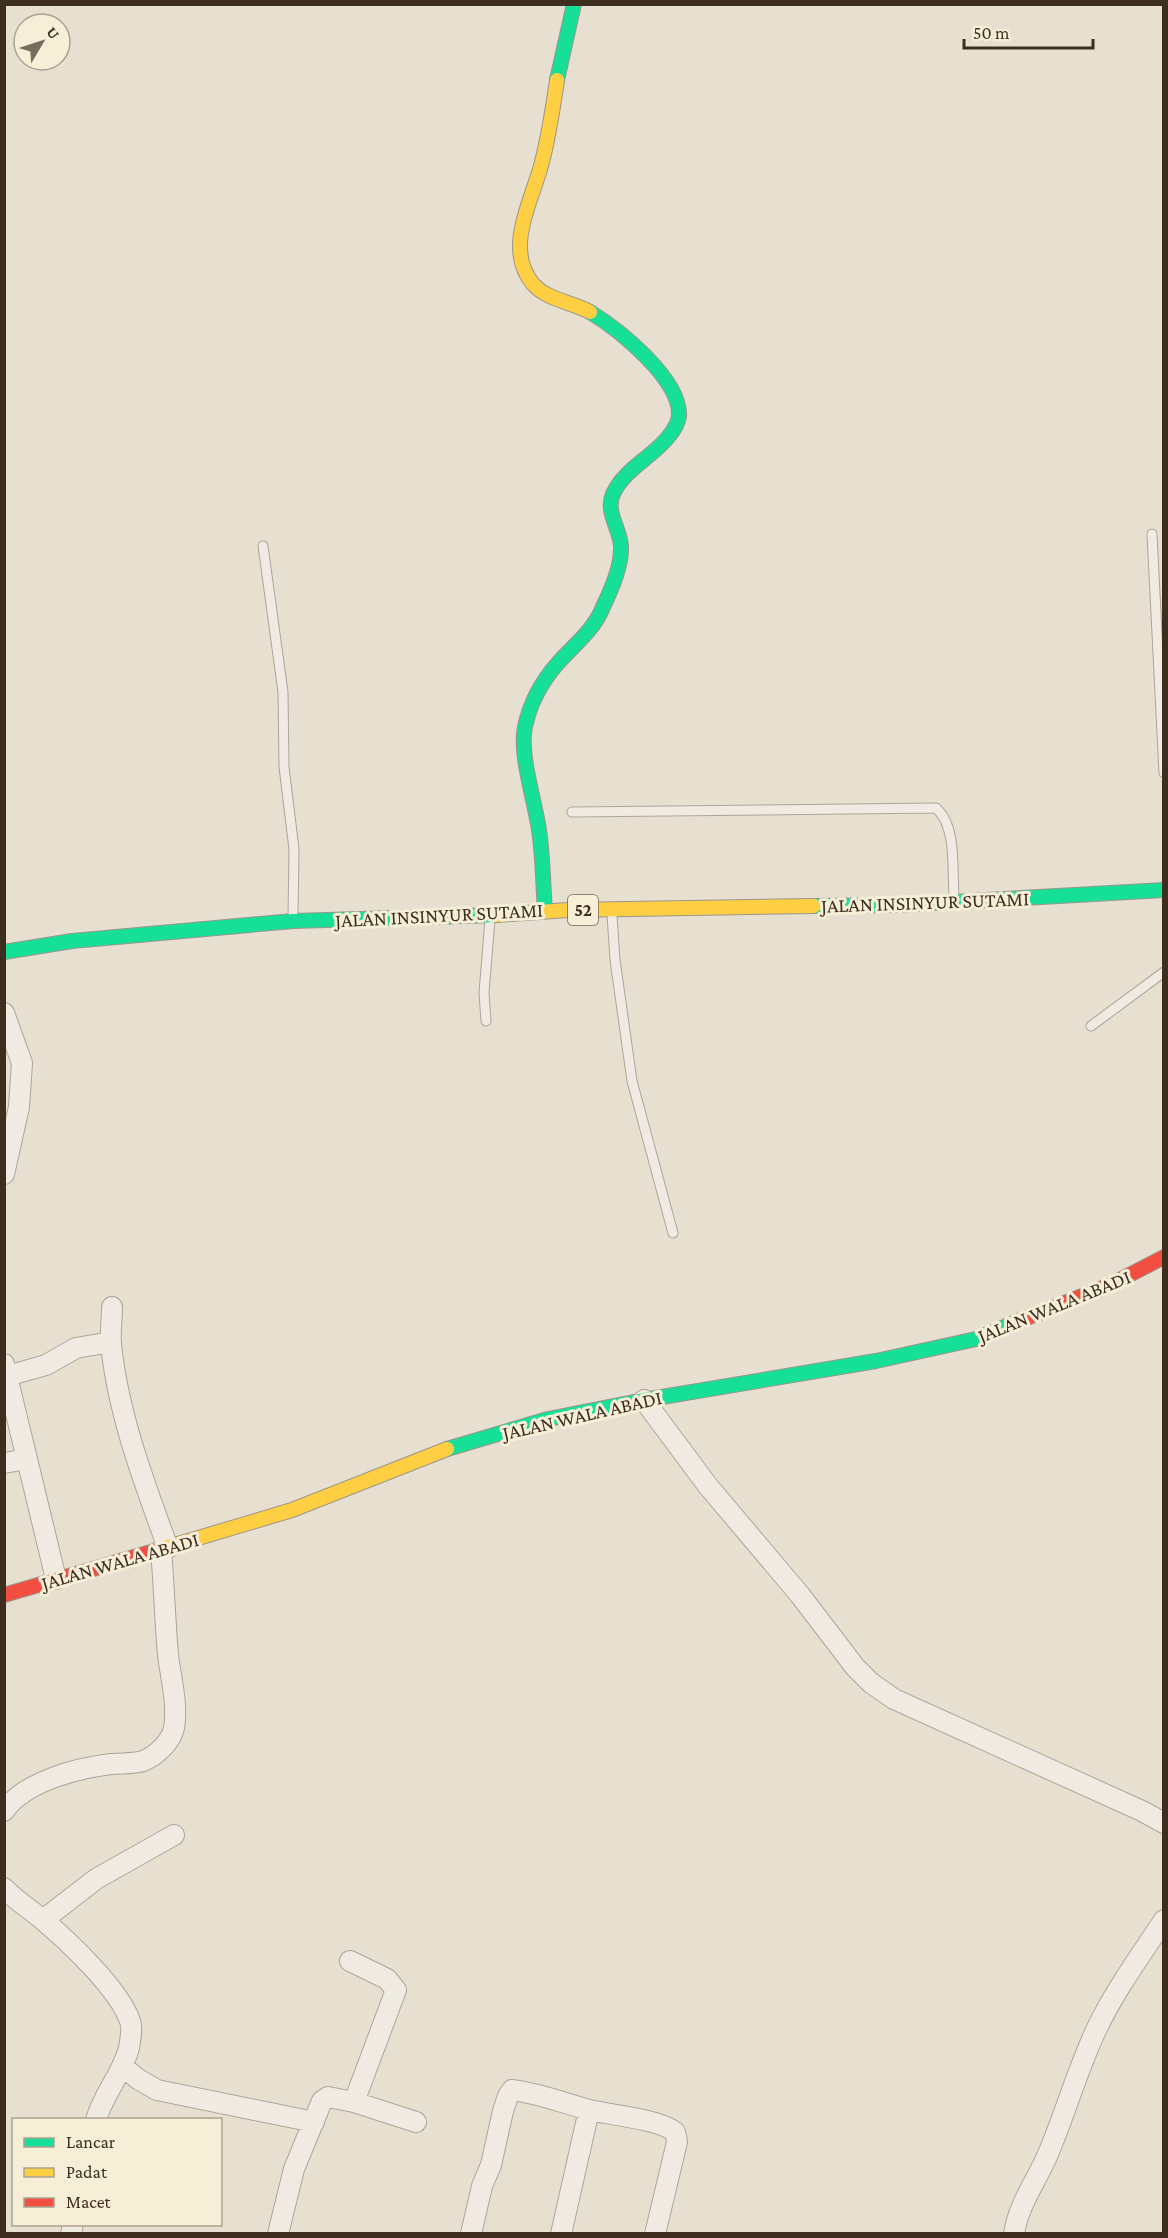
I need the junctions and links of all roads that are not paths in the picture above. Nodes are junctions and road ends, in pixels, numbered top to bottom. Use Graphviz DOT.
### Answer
graph roads {
  1 [pos="574,4"];
  2 [pos="1152,534"];
  3 [pos="263,546"];
  4 [pos="1164,773"];
  5 [pos="573,812"];
  6 [pos="1164,890"];
  7 [pos="954,902"];
  8 [pos="611,910"];
  9 [pos="545,911"];
  10 [pos="490,915"];
  11 [pos="293,921"];
  12 [pos="4,952"];
  13 [pos="1164,972"];
  14 [pos="4,1013"];
  15 [pos="486,1022"];
  16 [pos="1091,1026"];
  17 [pos="4,1174"];
  18 [pos="673,1233"];
  19 [pos="1164,1257"];
  20 [pos="112,1307"];
  21 [pos="111,1342"];
  22 [pos="6,1370"];
  23 [pos="644,1400"];
  24 [pos="27,1459"];
  25 [pos="4,1463"];
  26 [pos="164,1549"];
  27 [pos="56,1579"];
  28 [pos="4,1595"];
  29 [pos="4,1810"];
  30 [pos="1164,1823"];
  31 [pos="174,1835"];
  32 [pos="4,1888"];
  33 [pos="43,1920"];
  34 [pos="1164,1920"];
  35 [pos="350,1961"];
  36 [pos="123,2067"];
  37 [pos="354,2102"];
  38 [pos="589,2110"];
  39 [pos="97,2118"];
  40 [pos="314,2121"];
  41 [pos="416,2122"];
  42 [pos="278,2234"];
  43 [pos="471,2234"];
  44 [pos="561,2234"];
  45 [pos="655,2234"];
  46 [pos="1014,2234"];
  1 -- 9 [label="main road"];
  2 -- 4 [label="lane"];
  3 -- 11 [label="lane"];
  5 -- 7 [label="lane"];
  6 -- 7 [label="main road, JALAN INSINYUR SUTAMI / 52"];
  7 -- 8 [label="main road, JALAN INSINYUR SUTAMI / 52"];
  8 -- 9 [label="main road, JALAN INSINYUR SUTAMI / 52"];
  8 -- 18 [label="lane"];
  9 -- 10 [label="main road, JALAN INSINYUR SUTAMI / 52"];
  10 -- 11 [label="main road, JALAN INSINYUR SUTAMI / 52"];
  10 -- 15 [label="lane"];
  11 -- 12 [label="main road, JALAN INSINYUR SUTAMI / 52"];
  13 -- 16 [label="lane"];
  14 -- 17 [label="street"];
  19 -- 23 [label="main road, JALAN WALA ABADI"];
  20 -- 21 [label="street"];
  21 -- 22 [label="street"];
  21 -- 26 [label="street"];
  22 -- 24 [label="street"];
  23 -- 26 [label="main road, JALAN WALA ABADI"];
  23 -- 30 [label="street"];
  24 -- 25 [label="street"];
  24 -- 27 [label="street"];
  26 -- 27 [label="main road, JALAN WALA ABADI"];
  26 -- 29 [label="street"];
  27 -- 28 [label="main road, JALAN WALA ABADI"];
  31 -- 33 [label="street"];
  32 -- 33 [label="street"];
  33 -- 36 [label="street"];
  34 -- 46 [label="street"];
  35 -- 37 [label="street"];
  36 -- 39 [label="street"];
  36 -- 40 [label="street"];
  37 -- 40 [label="street"];
  37 -- 41 [label="street"];
  38 -- 43 [label="street"];
  38 -- 44 [label="street"];
  38 -- 45 [label="street"];
  40 -- 42 [label="street"];
}
